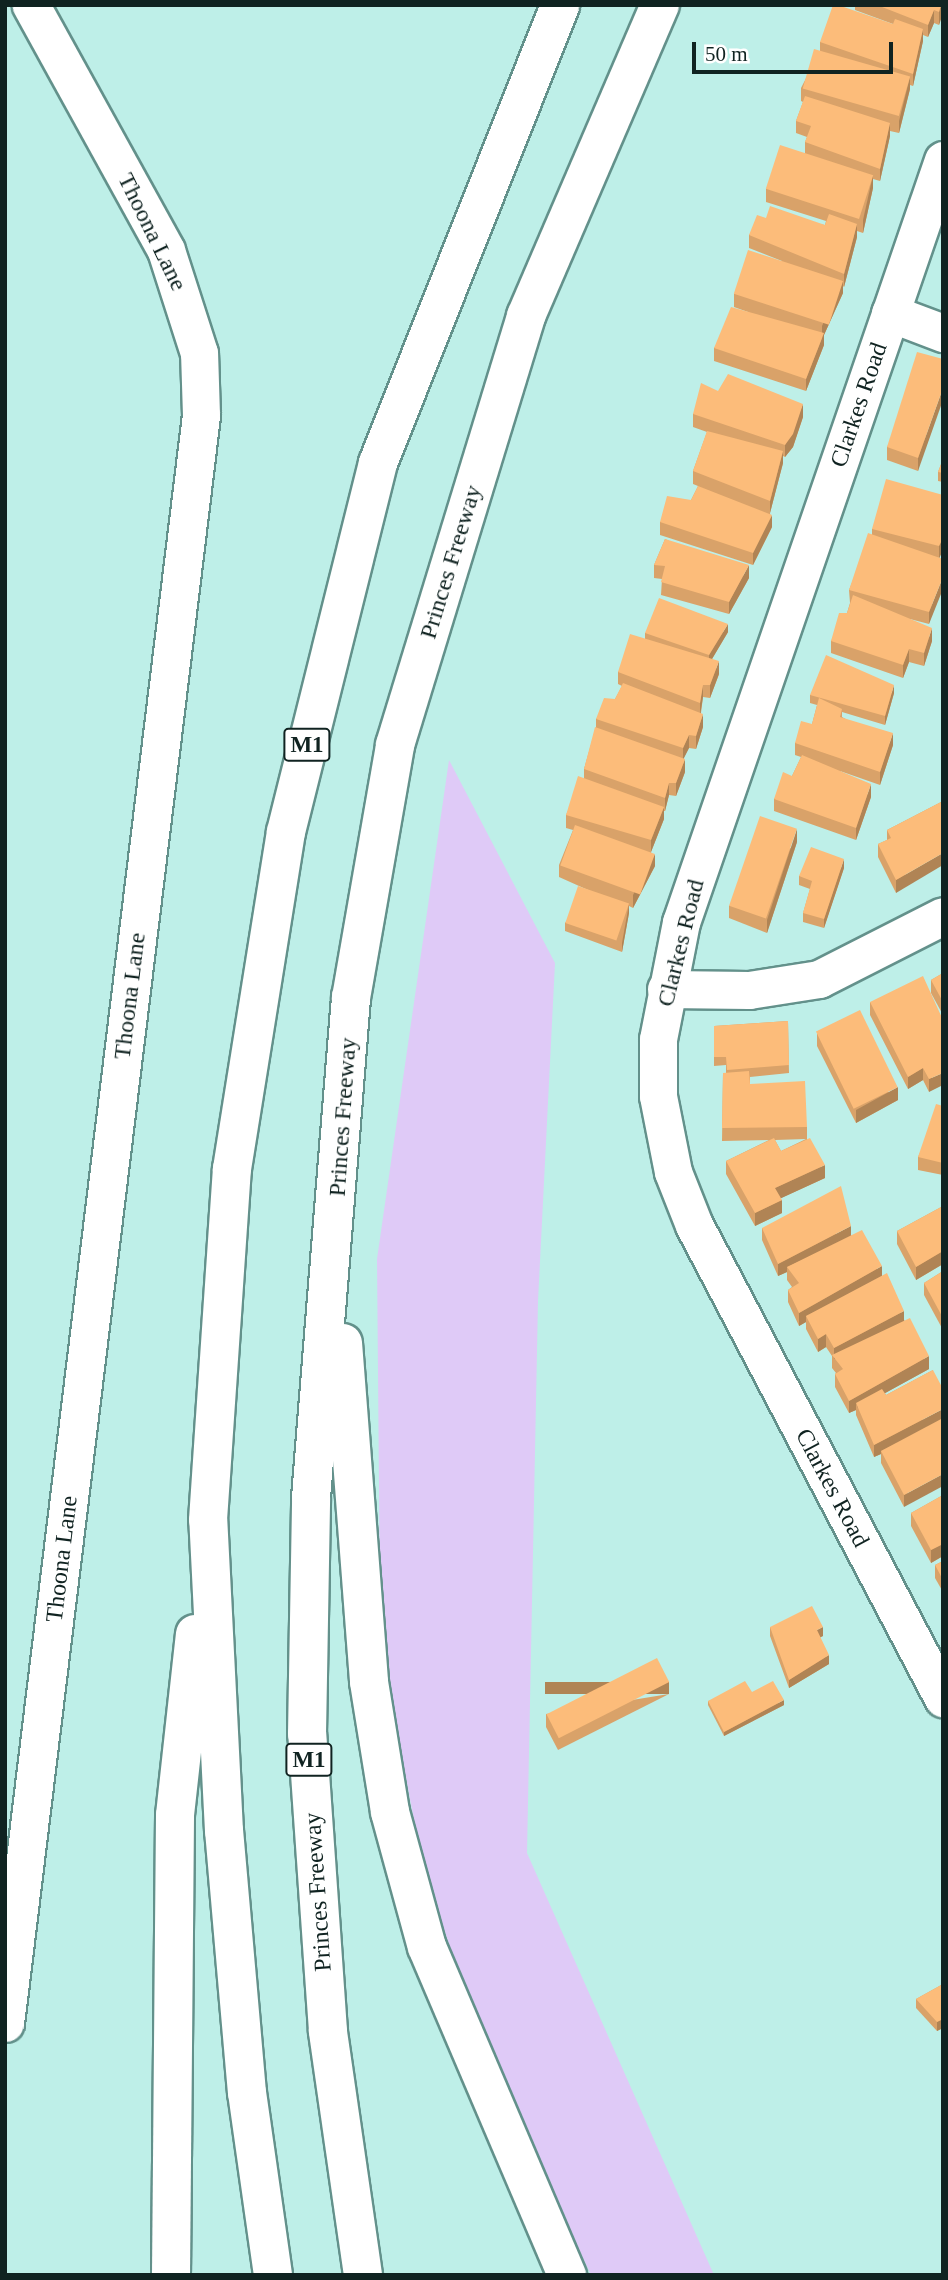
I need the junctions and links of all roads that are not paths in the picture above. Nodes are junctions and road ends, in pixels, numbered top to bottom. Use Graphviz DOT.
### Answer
graph roads {
  1 [pos="30,5"];
  2 [pos="560,5"];
  3 [pos="660,5"];
  4 [pos="943,160"];
  5 [pos="890,313"];
  6 [pos="943,333"];
  7 [pos="943,916"];
  8 [pos="666,989"];
  9 [pos="334,1243"];
  10 [pos="208,1520"];
  11 [pos="943,1698"];
  12 [pos="5,2023"];
  13 [pos="171,2275"];
  14 [pos="273,2275"];
  15 [pos="363,2275"];
  16 [pos="567,2275"];
  1 -- 12 [label="street, Thoona Lane"];
  2 -- 10 [label="highway, M1"];
  3 -- 9 [label="highway, Princes Freeway / M1"];
  4 -- 5 [label="street, Clarkes Road"];
  5 -- 6 [label="street"];
  5 -- 8 [label="street, Clarkes Road"];
  7 -- 8 [label="street"];
  8 -- 11 [label="street, Clarkes Road"];
  9 -- 15 [label="highway, Princes Freeway / M1"];
  9 -- 16 [label="highway"];
  10 -- 13 [label="highway"];
  10 -- 14 [label="highway, M1"];
}
